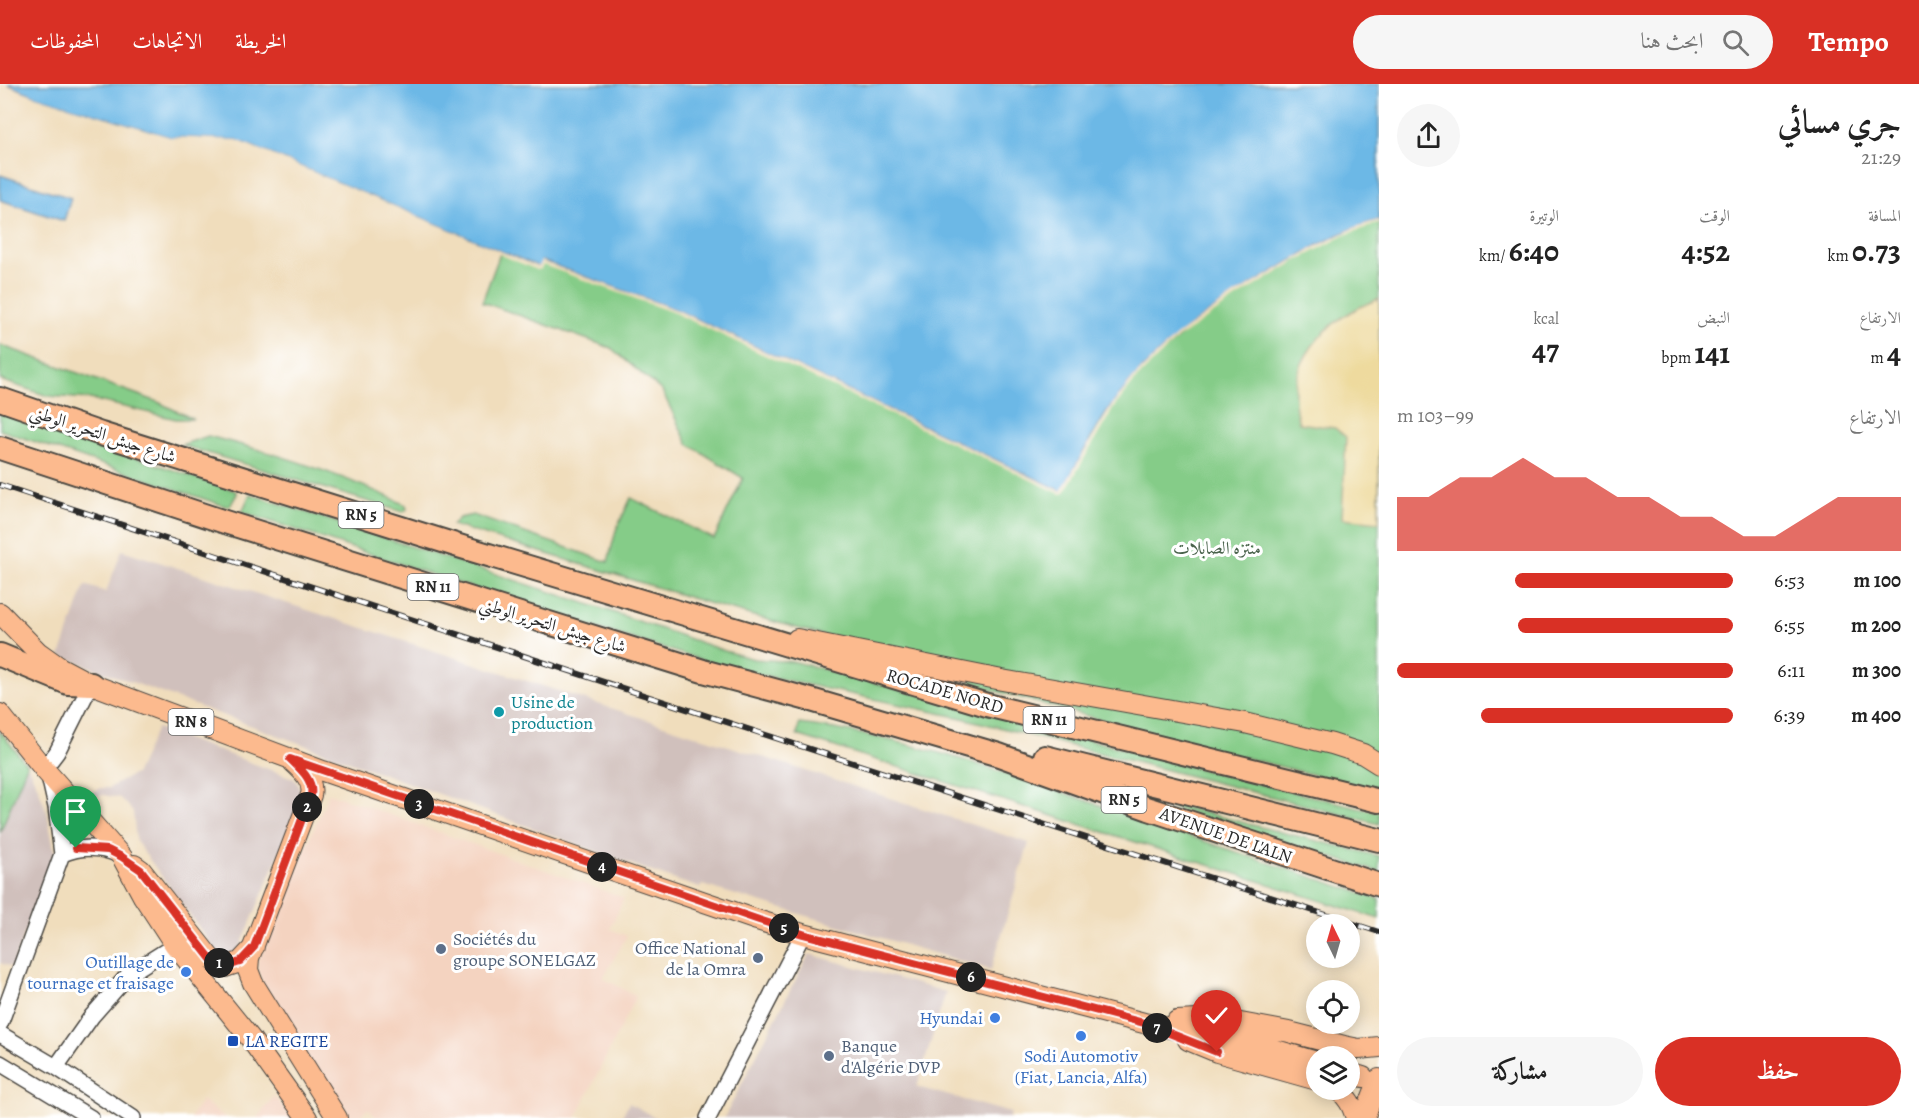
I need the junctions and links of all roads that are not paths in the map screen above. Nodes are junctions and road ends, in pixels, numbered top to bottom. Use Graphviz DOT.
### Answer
graph roads {
  1 [pos="0,399"];
  2 [pos="0,448"];
  3 [pos="0,613"];
  4 [pos="724,624"];
  5 [pos="5,659"];
  6 [pos="91,684"];
  7 [pos="0,714"];
  8 [pos="869,718"];
  9 [pos="290,759"];
  10 [pos="1379,764"];
  11 [pos="46,771"];
  12 [pos="1379,801"];
  13 [pos="1379,840"];
  14 [pos="62,854"];
  15 [pos="122,857"];
  16 [pos="1379,885"];
  17 [pos="803,934"];
  18 [pos="175,945"];
  19 [pos="254,947"];
  20 [pos="1144,1023"];
  21 [pos="0,1024"];
  22 [pos="0,1035"];
  23 [pos="1379,1047"];
  24 [pos="1306,1059"];
  25 [pos="0,1063"];
  26 [pos="56,1067"];
  27 [pos="1306,1076"];
  28 [pos="1364,1076"];
  29 [pos="1348,1100"];
  30 [pos="88,1117"];
  31 [pos="133,1118"];
  32 [pos="307,1118"];
  33 [pos="336,1118"];
  34 [pos="708,1118"];
  35 [pos="1356,1118"];
  36 [pos="1364,1118"];
  1 -- 4 [label="highway, شارع جيش التحرير الوطني / RN 5"];
  2 -- 8 [label="highway, شارع جيش التحرير الوطني / RN 11"];
  3 -- 6 [label="main road, RN 8"];
  4 -- 10 [label="main road"];
  4 -- 12 [label="highway, ROCADE NORD / RN 11"];
  5 -- 6 [label="highway"];
  6 -- 9 [label="main road, RN 8"];
  6 -- 11 [label="street"];
  7 -- 11 [label="main road"];
  8 -- 13 [label="highway, ROCADE NORD / RN 11"];
  8 -- 16 [label="highway, AVENUE DE L'ALN / RN 5"];
  9 -- 17 [label="main road, RN 8"];
  9 -- 19 [label="main road"];
  11 -- 14 [label="street"];
  11 -- 15 [label="main road"];
  14 -- 15 [label="street"];
  14 -- 21 [label="street"];
  15 -- 18 [label="main road"];
  15 -- 19 [label="main road"];
  17 -- 20 [label="main road, RN 8"];
  17 -- 34 [label="street"];
  18 -- 26 [label="street"];
  18 -- 32 [label="main road"];
  19 -- 33 [label="main road"];
  20 -- 23 [label="main road"];
  20 -- 24 [label="main road, RN 8"];
  20 -- 27 [label="main road"];
  22 -- 26 [label="street"];
  25 -- 30 [label="street"];
  26 -- 31 [label="street"];
  28 -- 36 [label="main road"];
  29 -- 35 [label="main road"];
}
